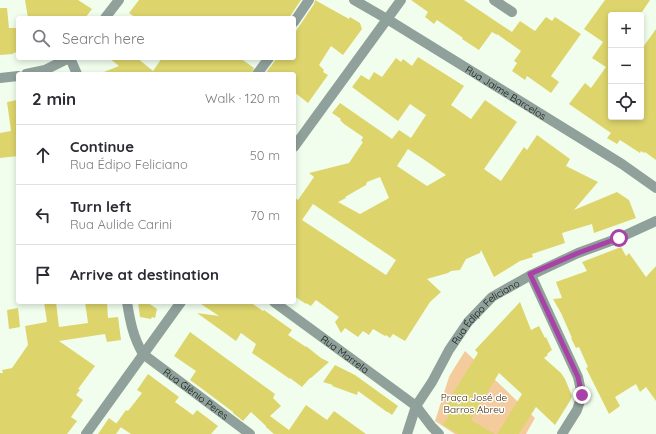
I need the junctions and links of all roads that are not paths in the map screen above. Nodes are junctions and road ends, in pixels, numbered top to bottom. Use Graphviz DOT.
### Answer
graph roads {
  1 [pos="119,0"];
  2 [pos="309,0"];
  3 [pos="354,0"];
  4 [pos="401,0"];
  5 [pos="494,0"];
  6 [pos="512,12"];
  7 [pos="107,16"];
  8 [pos="296,19"];
  9 [pos="387,19"];
  10 [pos="65,60"];
  11 [pos="70,60"];
  12 [pos="268,60"];
  13 [pos="36,72"];
  14 [pos="76,72"];
  15 [pos="258,72"];
  16 [pos="16,76"];
  17 [pos="0,78"];
  18 [pos="296,144"];
  19 [pos="656,188"];
  20 [pos="656,221"];
  21 [pos="530,274"];
  22 [pos="127,304"];
  23 [pos="180,304"];
  24 [pos="277,304"];
  25 [pos="143,354"];
  26 [pos="416,406"];
  27 [pos="86,434"];
  28 [pos="250,434"];
  29 [pos="407,434"];
  30 [pos="439,434"];
  31 [pos="562,434"];
  1 -- 7 [label="street"];
  2 -- 8 [label="street"];
  3 -- 9 [label="street, Rua Jaime Barcelos"];
  4 -- 9 [label="street"];
  5 -- 6 [label="street"];
  9 -- 18 [label="street"];
  9 -- 19 [label="street, Rua Jaime Barcelos"];
  10 -- 13 [label="street"];
  11 -- 14 [label="street"];
  12 -- 15 [label="street"];
  16 -- 17 [label="street"];
  20 -- 21 [label="street, Rua Édipo Feliciano"];
  21 -- 26 [label="street, Rua Édipo Feliciano"];
  21 -- 31 [label="street"];
  22 -- 25 [label="street"];
  23 -- 25 [label="street"];
  24 -- 26 [label="street, Rua Marrela"];
  25 -- 27 [label="street"];
  25 -- 28 [label="street, Rua Glênio Peres"];
  26 -- 29 [label="street, Rua Édipo Feliciano"];
  26 -- 30 [label="street, Rua Marrela"];
}
